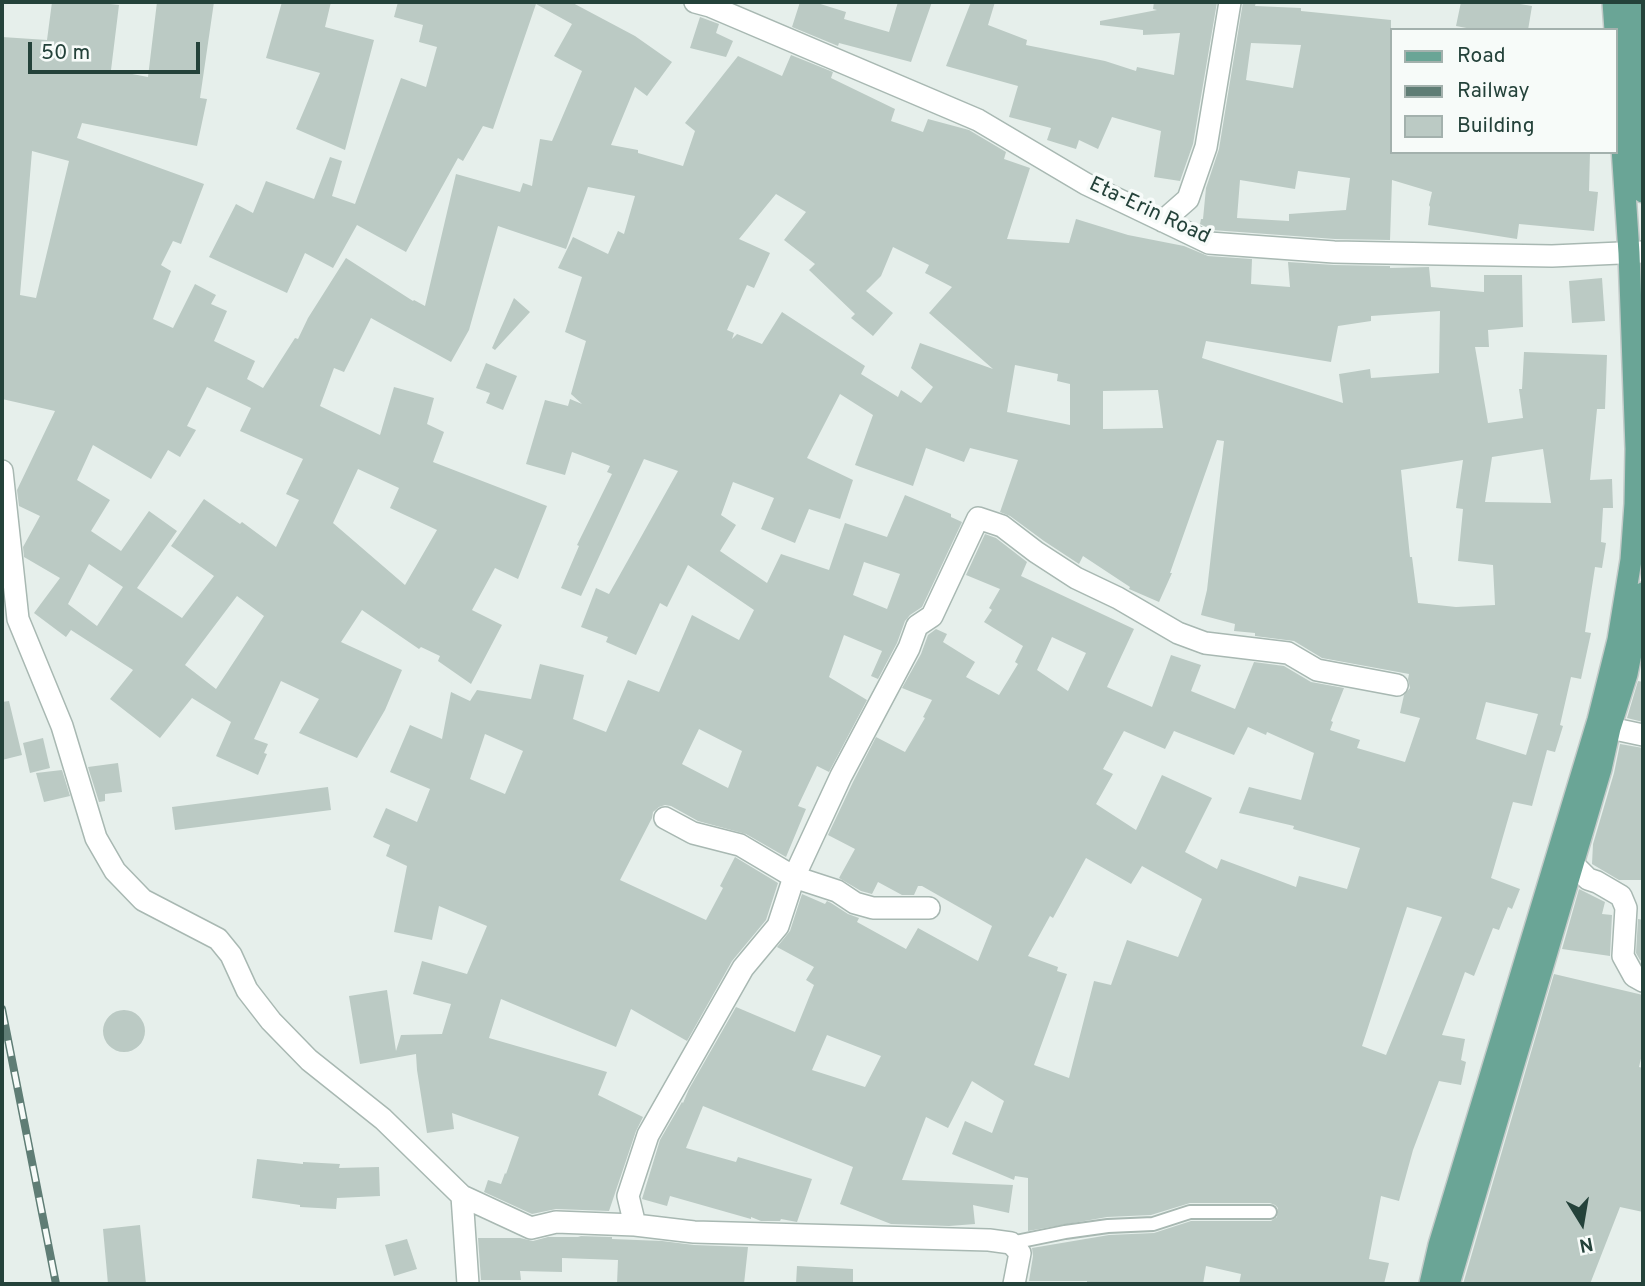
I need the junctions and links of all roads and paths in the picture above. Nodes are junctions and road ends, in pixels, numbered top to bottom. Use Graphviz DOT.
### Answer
graph roads {
  1 [pos="695,2"];
  2 [pos="1230,2"];
  3 [pos="1613,2"];
  4 [pos="1631,2"];
  5 [pos="1615,28"];
  6 [pos="1617,62"];
  7 [pos="1643,192"];
  8 [pos="1163,221"];
  9 [pos="1636,253"];
  10 [pos="2,471"];
  11 [pos="1643,593"];
  12 [pos="1397,685"];
  13 [pos="1610,727"];
  14 [pos="1643,735"];
  15 [pos="664,818"];
  16 [pos="1573,864"];
  17 [pos="794,877"];
  18 [pos="929,908"];
  19 [pos="1643,981"];
  20 [pos="463,1196"];
  21 [pos="1270,1212"];
  22 [pos="635,1225"];
  23 [pos="1011,1243"];
  24 [pos="468,1284"];
  25 [pos="1014,1284"];
  26 [pos="1430,1284"];
  27 [pos="1449,1284"];
  1 -- 8 [label="street, Eta-Erin Road"];
  2 -- 8 [label="street"];
  3 -- 5 [label="main road"];
  4 -- 7 [label="main road"];
  6 -- 9 [label="main road"];
  8 -- 9 [label="street, Eta-Erin Road"];
  9 -- 26 [label="main road"];
  10 -- 20 [label="street"];
  11 -- 13 [label="main road"];
  12 -- 17 [label="street"];
  13 -- 14 [label="street"];
  13 -- 16 [label="main road"];
  15 -- 17 [label="street"];
  16 -- 19 [label="street"];
  16 -- 27 [label="main road"];
  17 -- 18 [label="street"];
  17 -- 22 [label="street"];
  20 -- 22 [label="street"];
  20 -- 24 [label="street"];
  21 -- 23 [label="lane"];
  22 -- 23 [label="street"];
  23 -- 25 [label="street"];
}
